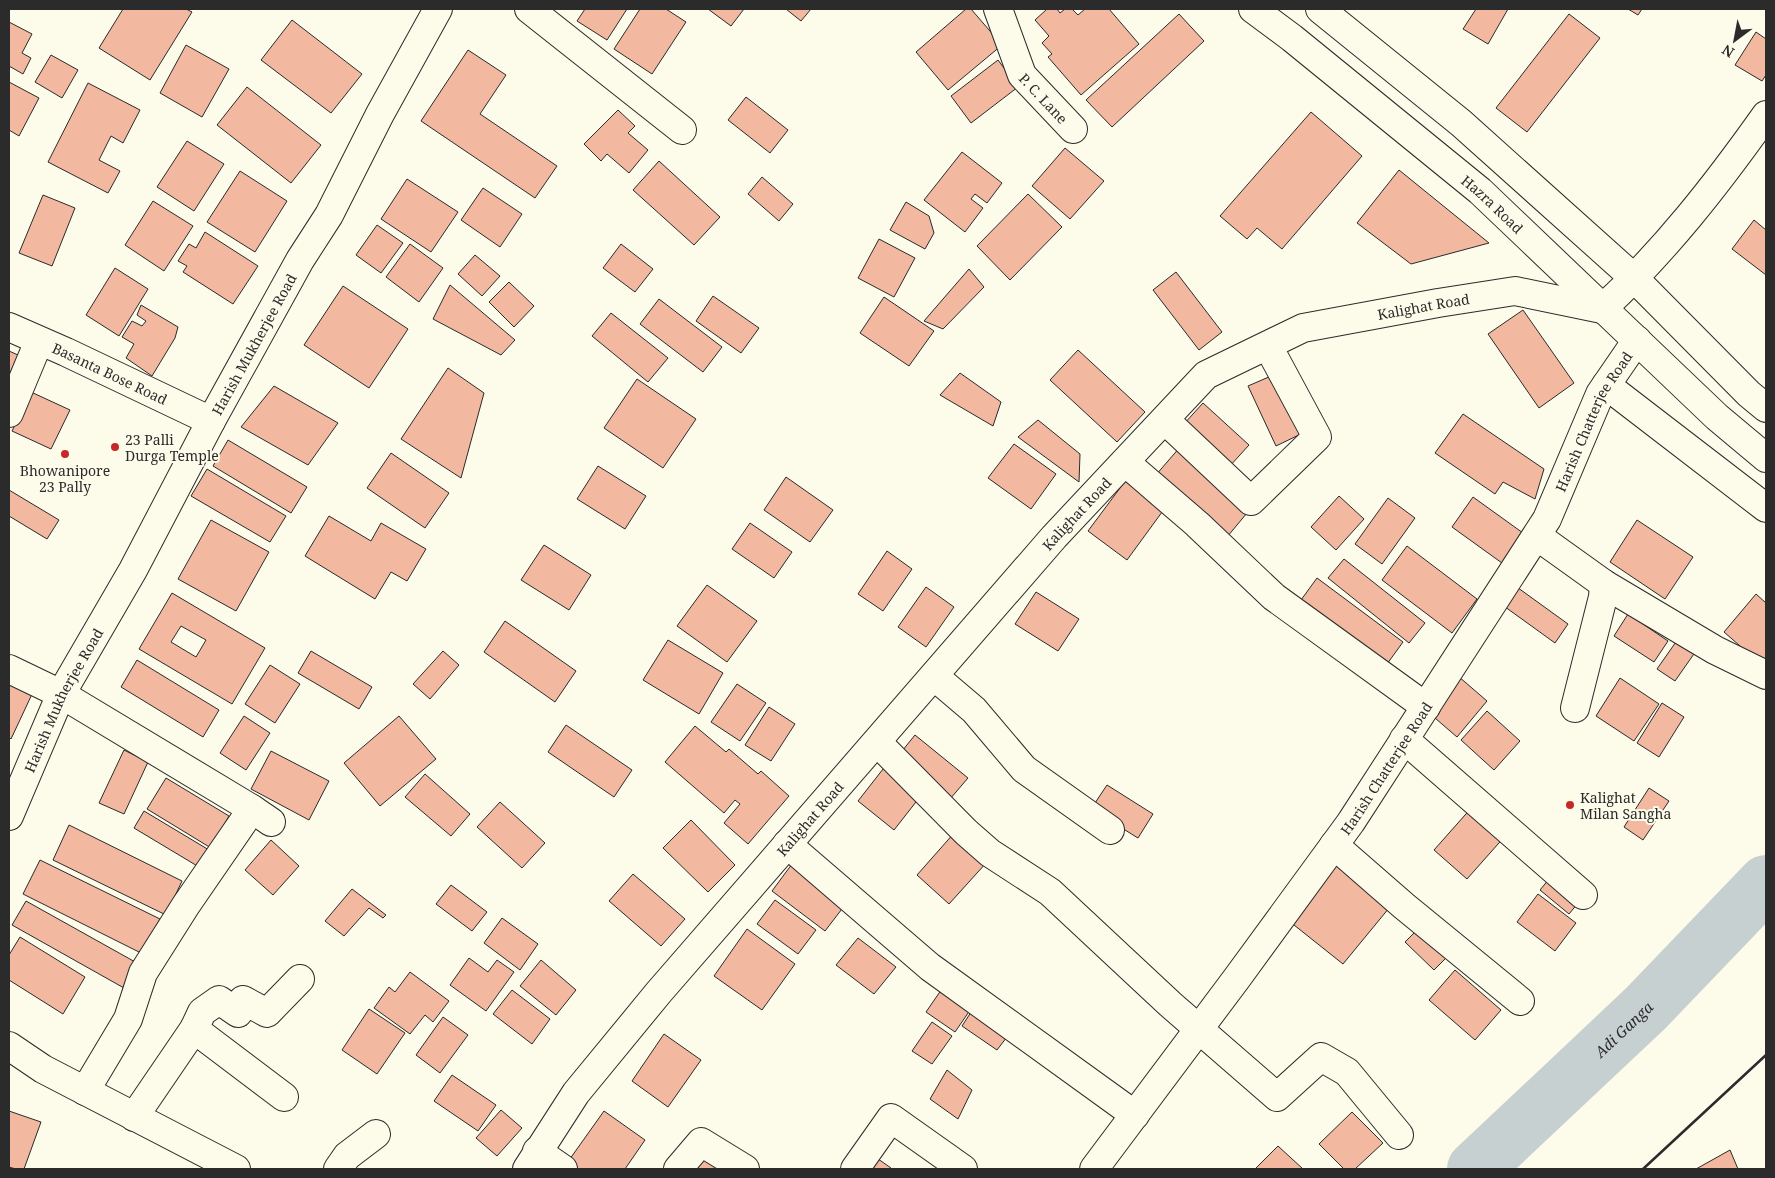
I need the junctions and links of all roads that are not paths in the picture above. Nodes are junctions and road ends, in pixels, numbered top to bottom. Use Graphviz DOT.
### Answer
graph roads {
  1 [pos="438,9"];
  2 [pos="528,9"];
  3 [pos="998,9"];
  4 [pos="1253,9"];
  5 [pos="1320,9"];
  6 [pos="1766,115"];
  7 [pos="1073,128"];
  8 [pos="682,130"];
  9 [pos="1635,279"];
  10 [pos="1602,308"];
  11 [pos="9,327"];
  12 [pos="1637,340"];
  13 [pos="39,341"];
  14 [pos="1268,346"];
  15 [pos="1606,385"];
  16 [pos="1758,401"];
  17 [pos="9,414"];
  18 [pos="1165,420"];
  19 [pos="211,421"];
  20 [pos="1766,458"];
  21 [pos="1125,462"];
  22 [pos="1766,508"];
  23 [pos="1537,536"];
  24 [pos="1604,584"];
  25 [pos="9,670"];
  26 [pos="1766,675"];
  27 [pos="934,676"];
  28 [pos="61,694"];
  29 [pos="1426,707"];
  30 [pos="1575,708"];
  31 [pos="1404,740"];
  32 [pos="877,742"];
  33 [pos="9,816"];
  34 [pos="1110,830"];
  35 [pos="787,844"];
  36 [pos="1334,845"];
  37 [pos="1583,895"];
  38 [pos="300,979"];
  39 [pos="1520,1001"];
  40 [pos="194,1029"];
  41 [pos="1199,1029"];
  42 [pos="9,1046"];
  43 [pos="85,1091"];
  44 [pos="284,1097"];
  45 [pos="1135,1115"];
  46 [pos="134,1117"];
  47 [pos="376,1134"];
  48 [pos="1399,1135"];
  49 [pos="532,1160"];
  50 [pos="236,1169"];
  51 [pos="338,1169"];
  52 [pos="563,1169"];
  53 [pos="678,1169"];
  54 [pos="745,1169"];
  55 [pos="855,1169"];
  56 [pos="963,1169"];
  57 [pos="1094,1169"];
  1 -- 19 [label="street, Harish Mukherjee Road"];
  2 -- 8 [label="street"];
  3 -- 7 [label="street, P. C. Lane"];
  4 -- 10 [label="street, Hazra Road"];
  5 -- 9 [label="street"];
  6 -- 9 [label="street"];
  9 -- 10 [label="street"];
  9 -- 16 [label="street"];
  10 -- 12 [label="street, Hazra Road"];
  10 -- 14 [label="street, Kalighat Road"];
  11 -- 13 [label="street, Basanta Bose Road"];
  12 -- 15 [label="street, Harish Chatterjee Road"];
  12 -- 20 [label="street, Hazra Road"];
  13 -- 17 [label="street"];
  13 -- 19 [label="street, Basanta Bose Road"];
  14 -- 18 [label="street, Kalighat Road"];
  14 -- 18 [label="street"];
  15 -- 22 [label="street"];
  15 -- 23 [label="street, Harish Chatterjee Road"];
  18 -- 21 [label="street, Kalighat Road"];
  19 -- 28 [label="street, Harish Mukherjee Road"];
  21 -- 27 [label="street, Kalighat Road"];
  21 -- 29 [label="street"];
  23 -- 24 [label="street"];
  23 -- 29 [label="street, Harish Chatterjee Road"];
  24 -- 26 [label="street"];
  24 -- 30 [label="street"];
  25 -- 28 [label="street"];
  27 -- 32 [label="street, Kalighat Road"];
  27 -- 34 [label="street"];
  28 -- 33 [label="street, Harish Mukherjee Road"];
  28 -- 43 [label="street"];
  29 -- 31 [label="street, Harish Chatterjee Road"];
  31 -- 36 [label="street, Harish Chatterjee Road"];
  31 -- 37 [label="street"];
  32 -- 35 [label="street, Kalighat Road"];
  32 -- 41 [label="street"];
  35 -- 45 [label="street"];
  35 -- 49 [label="street, Kalighat Road"];
  36 -- 39 [label="street"];
  36 -- 41 [label="street, Harish Chatterjee Road"];
  38 -- 40 [label="street"];
  40 -- 44 [label="street"];
  40 -- 46 [label="street"];
  41 -- 45 [label="street, Harish Chatterjee Road"];
  41 -- 48 [label="street"];
  42 -- 43 [label="street"];
  43 -- 46 [label="street"];
  45 -- 57 [label="street, Harish Chatterjee Road"];
  46 -- 50 [label="street"];
  47 -- 51 [label="street"];
  49 -- 52 [label="street"];
  53 -- 54 [label="street"];
  55 -- 56 [label="street"];
}
